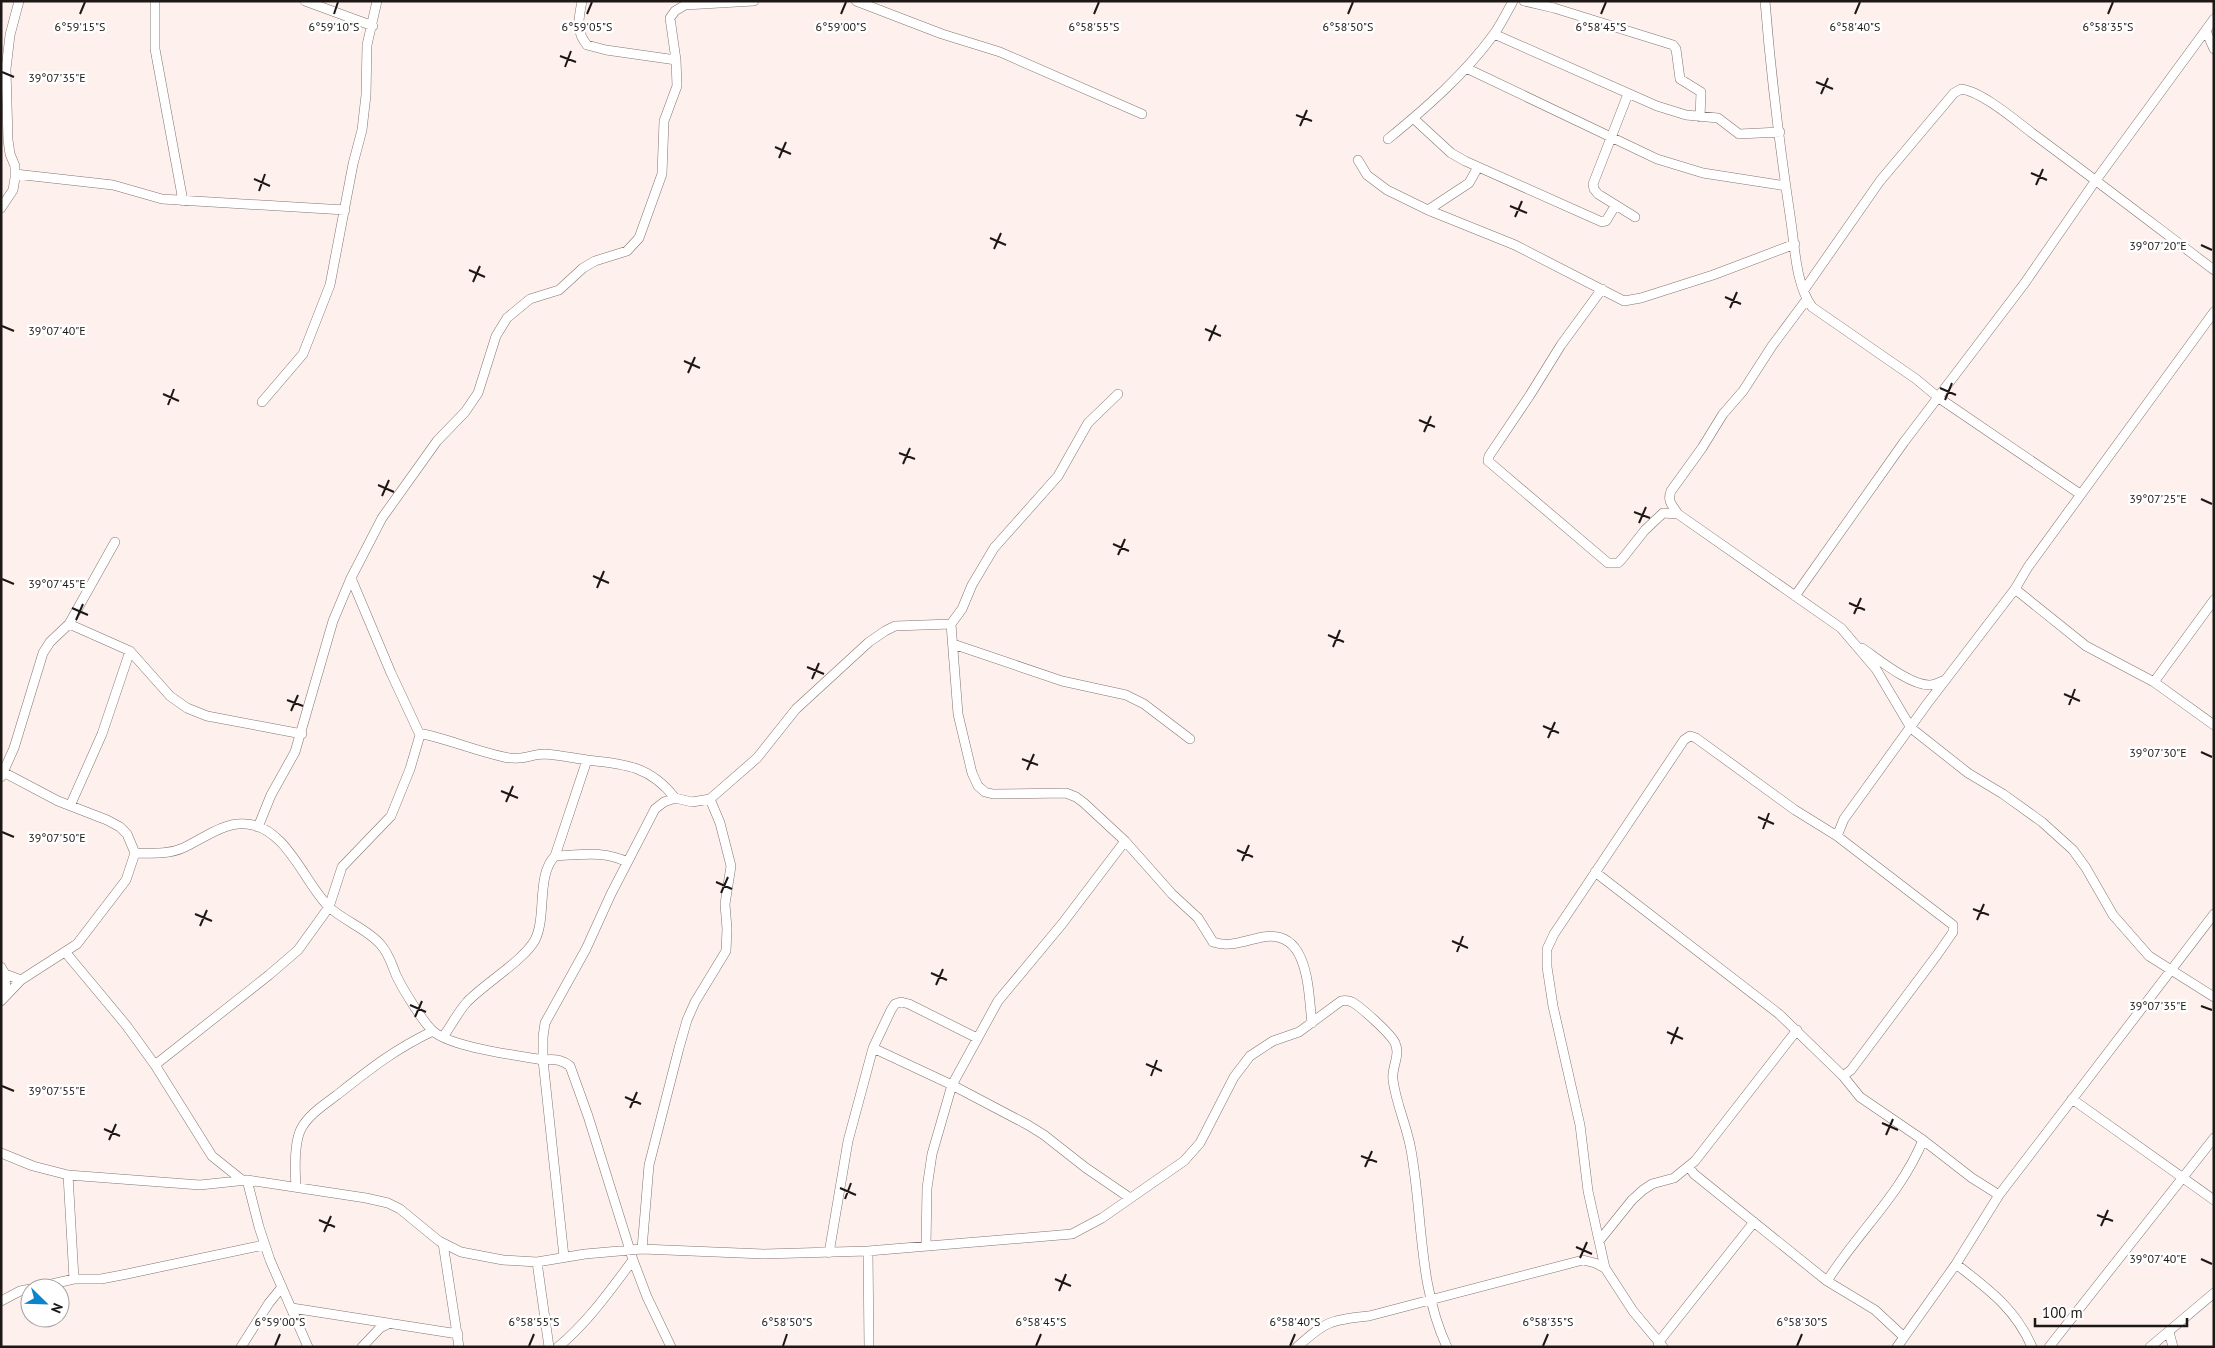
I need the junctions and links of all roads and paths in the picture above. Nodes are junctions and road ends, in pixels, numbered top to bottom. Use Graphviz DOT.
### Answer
graph roads {
  1 [pos="18,1"];
  2 [pos="155,1"];
  3 [pos="305,1"];
  4 [pos="377,1"];
  5 [pos="582,1"];
  6 [pos="754,1"];
  7 [pos="856,1"];
  8 [pos="1513,1"];
  9 [pos="1524,1"];
  10 [pos="1765,1"];
  11 [pos="2211,25"];
  12 [pos="373,26"];
  13 [pos="1494,34"];
  14 [pos="2214,49"];
  15 [pos="676,60"];
  16 [pos="1466,68"];
  17 [pos="1628,94"];
  18 [pos="1142,114"];
  19 [pos="1700,117"];
  20 [pos="1413,118"];
  21 [pos="1780,132"];
  22 [pos="1611,138"];
  23 [pos="1388,139"];
  24 [pos="1358,160"];
  25 [pos="1478,167"];
  26 [pos="15,174"];
  27 [pos="2096,180"];
  28 [pos="1786,186"];
  29 [pos="183,201"];
  30 [pos="1614,206"];
  31 [pos="1,208"];
  32 [pos="345,210"];
  33 [pos="1428,210"];
  34 [pos="1635,217"];
  35 [pos="1794,244"];
  36 [pos="2214,270"];
  37 [pos="1602,289"];
  38 [pos="1805,295"];
  39 [pos="2214,312"];
  40 [pos="1118,394"];
  41 [pos="1939,398"];
  42 [pos="262,402"];
  43 [pos="2080,494"];
  44 [pos="1678,514"];
  45 [pos="115,542"];
  46 [pos="351,578"];
  47 [pos="2015,589"];
  48 [pos="1795,596"];
  49 [pos="2214,600"];
  50 [pos="69,624"];
  51 [pos="951,624"];
  52 [pos="953,644"];
  53 [pos="1855,644"];
  54 [pos="130,651"];
  55 [pos="1945,680"];
  56 [pos="2154,682"];
  57 [pos="2214,725"];
  58 [pos="1910,728"];
  59 [pos="302,734"];
  60 [pos="420,735"];
  61 [pos="1190,738"];
  62 [pos="588,760"];
  63 [pos="2,774"];
  64 [pos="675,798"];
  65 [pos="710,799"];
  66 [pos="70,806"];
  67 [pos="258,828"];
  68 [pos="1837,836"];
  69 [pos="1125,841"];
  70 [pos="135,853"];
  71 [pos="555,856"];
  72 [pos="627,862"];
  73 [pos="1595,872"];
  74 [pos="329,907"];
  75 [pos="2214,914"];
  76 [pos="66,953"];
  77 [pos="2172,970"];
  78 [pos="3,971"];
  79 [pos="21,980"];
  80 [pos="2214,997"];
  81 [pos="3,998"];
  82 [pos="1312,1023"];
  83 [pos="1797,1030"];
  84 [pos="433,1031"];
  85 [pos="443,1037"];
  86 [pos="977,1038"];
  87 [pos="873,1048"];
  88 [pos="544,1060"];
  89 [pos="155,1065"];
  90 [pos="1843,1076"];
  91 [pos="952,1085"];
  92 [pos="2072,1099"];
  93 [pos="2214,1138"];
  94 [pos="1923,1140"];
  95 [pos="1,1153"];
  96 [pos="1688,1167"];
  97 [pos="68,1174"];
  98 [pos="2183,1177"];
  99 [pos="245,1180"];
  100 [pos="296,1187"];
  101 [pos="1999,1194"];
  102 [pos="1130,1198"];
  103 [pos="2214,1200"];
  104 [pos="1754,1222"];
  105 [pos="1599,1241"];
  106 [pos="442,1243"];
  107 [pos="264,1244"];
  108 [pos="926,1246"];
  109 [pos="642,1249"];
  110 [pos="629,1250"];
  111 [pos="868,1251"];
  112 [pos="829,1253"];
  113 [pos="564,1257"];
  114 [pos="633,1260"];
  115 [pos="537,1262"];
  116 [pos="1956,1264"];
  117 [pos="1605,1268"];
  118 [pos="74,1279"];
  119 [pos="70,1280"];
  120 [pos="1827,1281"];
  121 [pos="282,1287"];
  122 [pos="20,1291"];
  123 [pos="2214,1293"];
  124 [pos="1431,1300"];
  125 [pos="1,1301"];
  126 [pos="292,1308"];
  127 [pos="390,1323"];
  128 [pos="2169,1332"];
  129 [pos="458,1334"];
  130 [pos="1904,1337"];
  131 [pos="1660,1345"];
  132 [pos="241,1347"];
  133 [pos="308,1347"];
  134 [pos="362,1347"];
  135 [pos="459,1347"];
  136 [pos="549,1347"];
  137 [pos="558,1347"];
  138 [pos="670,1347"];
  139 [pos="869,1347"];
  140 [pos="1296,1347"];
  141 [pos="1447,1347"];
  142 [pos="1897,1347"];
  143 [pos="2032,1347"];
  144 [pos="2049,1347"];
  145 [pos="2150,1347"];
  146 [pos="2173,1347"];
  1 -- 26 [label="street"];
  2 -- 29 [label="street"];
  3 -- 12 [label="street"];
  4 -- 12 [label="street"];
  5 -- 15 [label="street"];
  6 -- 15 [label="street"];
  7 -- 18 [label="street"];
  8 -- 13 [label="street"];
  9 -- 19 [label="street"];
  10 -- 21 [label="street"];
  11 -- 14 [label="street"];
  11 -- 27 [label="street"];
  12 -- 32 [label="street"];
  13 -- 16 [label="street"];
  13 -- 17 [label="street"];
  15 -- 46 [label="street"];
  16 -- 20 [label="street"];
  16 -- 22 [label="street"];
  17 -- 19 [label="street"];
  17 -- 22 [label="street"];
  19 -- 21 [label="street"];
  20 -- 23 [label="street"];
  20 -- 25 [label="street"];
  21 -- 28 [label="street"];
  22 -- 28 [label="street"];
  22 -- 30 [label="street"];
  24 -- 33 [label="street"];
  25 -- 30 [label="street"];
  25 -- 33 [label="street"];
  26 -- 29 [label="street"];
  26 -- 31 [label="street"];
  27 -- 36 [label="street"];
  27 -- 38 [label="street"];
  27 -- 41 [label="street"];
  28 -- 35 [label="street"];
  29 -- 32 [label="street"];
  30 -- 34 [label="street"];
  32 -- 42 [label="street"];
  33 -- 37 [label="street"];
  35 -- 37 [label="street"];
  35 -- 38 [label="street"];
  37 -- 44 [label="street"];
  38 -- 41 [label="street"];
  38 -- 44 [label="street"];
  39 -- 43 [label="street"];
  40 -- 51 [label="street"];
  41 -- 43 [label="street"];
  41 -- 48 [label="street"];
  43 -- 47 [label="street"];
  44 -- 48 [label="street"];
  45 -- 50 [label="street"];
  46 -- 59 [label="street"];
  46 -- 60 [label="street"];
  47 -- 55 [label="street"];
  47 -- 56 [label="street"];
  48 -- 53 [label="street"];
  49 -- 56 [label="street"];
  50 -- 54 [label="street"];
  50 -- 63 [label="street"];
  51 -- 52 [label="street"];
  51 -- 65 [label="street"];
  52 -- 61 [label="street"];
  52 -- 69 [label="street"];
  53 -- 55 [label="street"];
  53 -- 58 [label="street"];
  54 -- 59 [label="street"];
  54 -- 66 [label="street"];
  55 -- 58 [label="street"];
  56 -- 57 [label="street"];
  58 -- 68 [label="street"];
  58 -- 77 [label="street"];
  59 -- 67 [label="street"];
  60 -- 62 [label="street"];
  60 -- 74 [label="street"];
  62 -- 64 [label="street"];
  62 -- 71 [label="street"];
  63 -- 66 [label="street"];
  64 -- 65 [label="street"];
  64 -- 72 [label="street"];
  65 -- 109 [label="street"];
  66 -- 70 [label="street"];
  67 -- 70 [label="street"];
  67 -- 74 [label="street"];
  68 -- 73 [label="street"];
  68 -- 90 [label="street"];
  69 -- 82 [label="street"];
  69 -- 86 [label="street"];
  70 -- 76 [label="street"];
  71 -- 72 [label="street"];
  71 -- 85 [label="street"];
  72 -- 88 [label="street"];
  73 -- 83 [label="street"];
  73 -- 105 [label="street"];
  74 -- 84 [label="street"];
  74 -- 89 [label="street"];
  75 -- 77 [label="street"];
  76 -- 79 [label="street"];
  76 -- 89 [label="street"];
  77 -- 80 [label="street"];
  77 -- 92 [label="street"];
  78 -- 79 [label="street"];
  78 -- 81 [label="street"];
  79 -- 81 [label="street"];
  82 -- 102 [label="street"];
  82 -- 124 [label="street"];
  83 -- 90 [label="street"];
  83 -- 96 [label="street"];
  84 -- 85 [label="street"];
  84 -- 100 [label="street"];
  85 -- 88 [label="street"];
  86 -- 87 [label="street"];
  86 -- 91 [label="street"];
  87 -- 91 [label="street"];
  87 -- 112 [label="street"];
  88 -- 110 [label="street"];
  88 -- 113 [label="street"];
  89 -- 99 [label="street"];
  90 -- 94 [label="street"];
  91 -- 102 [label="street"];
  91 -- 108 [label="street"];
  92 -- 98 [label="street"];
  92 -- 101 [label="street"];
  93 -- 98 [label="street"];
  94 -- 101 [label="street"];
  94 -- 120 [label="street"];
  95 -- 97 [label="street"];
  96 -- 104 [label="street"];
  96 -- 105 [label="street"];
  97 -- 99 [label="street"];
  97 -- 118 [label="street"];
  98 -- 103 [label="street"];
  98 -- 144 [label="street"];
  99 -- 100 [label="street"];
  99 -- 107 [label="street"];
  100 -- 106 [label="street"];
  101 -- 116 [label="street"];
  102 -- 108 [label="street"];
  104 -- 120 [label="street"];
  104 -- 131 [label="street"];
  105 -- 117 [label="street"];
  106 -- 115 [label="street"];
  106 -- 129 [label="street"];
  107 -- 118 [label="street"];
  107 -- 121 [label="street"];
  108 -- 111 [label="street"];
  109 -- 110 [label="street"];
  109 -- 112 [label="street"];
  110 -- 113 [label="street"];
  110 -- 114 [label="street"];
  111 -- 112 [label="street"];
  111 -- 139 [label="street"];
  113 -- 115 [label="street"];
  114 -- 137 [label="street"];
  114 -- 138 [label="street"];
  115 -- 136 [label="street"];
  116 -- 130 [label="street"];
  116 -- 143 [label="street"];
  117 -- 124 [label="street"];
  117 -- 131 [label="street"];
  118 -- 119 [label="street"];
  120 -- 130 [label="street"];
  121 -- 126 [label="street"];
  121 -- 132 [label="street"];
  122 -- 125 [label="street"];
  123 -- 128 [label="street"];
  124 -- 140 [label="street"];
  124 -- 141 [label="street"];
  126 -- 127 [label="street"];
  126 -- 133 [label="street"];
  127 -- 129 [label="street"];
  127 -- 134 [label="street"];
  128 -- 145 [label="street"];
  128 -- 146 [label="street"];
  129 -- 135 [label="street"];
  130 -- 142 [label="street"];
}
